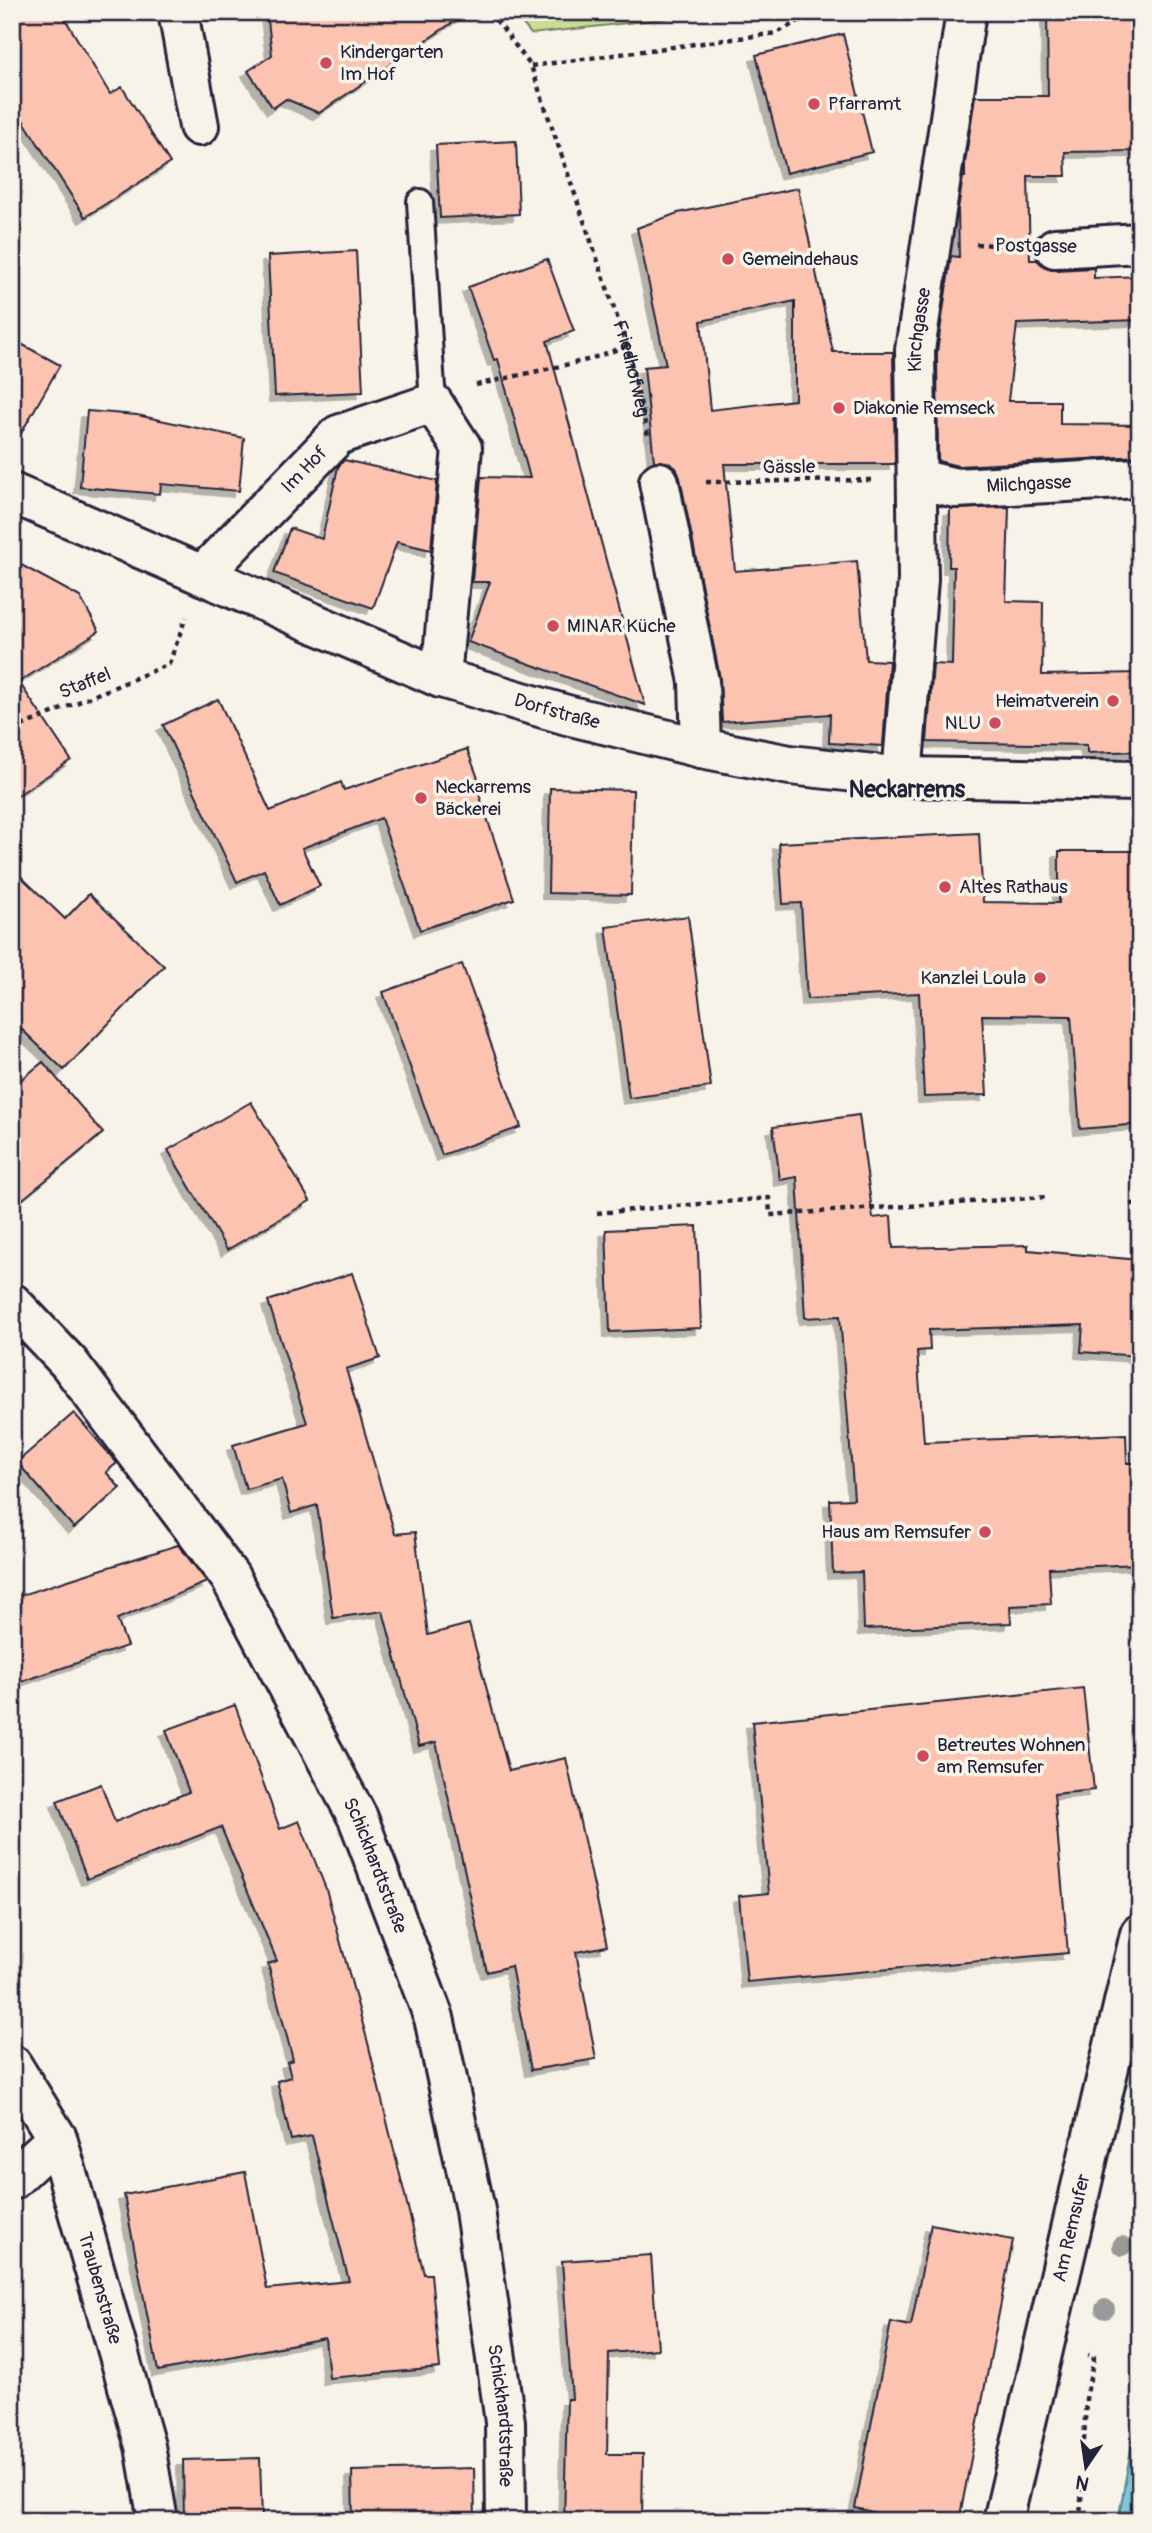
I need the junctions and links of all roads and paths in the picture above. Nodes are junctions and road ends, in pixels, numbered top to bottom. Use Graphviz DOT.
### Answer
graph roads {
  1 [pos="178,12"];
  2 [pos="490,12"];
  3 [pos="814,12"];
  4 [pos="967,12"];
  5 [pos="531,65"];
  6 [pos="199,126"];
  7 [pos="420,202"];
  8 [pos="932,242"];
  9 [pos="1140,243"];
  10 [pos="1055,248"];
  11 [pos="627,346"];
  12 [pos="433,403"];
  13 [pos="1140,478"];
  14 [pos="918,479"];
  15 [pos="659,482"];
  16 [pos="12,493"];
  17 [pos="202,575"];
  18 [pos="169,664"];
  19 [pos="441,678"];
  20 [pos="12,730"];
  21 [pos="701,748"];
  22 [pos="902,777"];
  23 [pos="1140,781"];
  24 [pos="1047,1197"];
  25 [pos="1131,1204"];
  26 [pos="1140,1204"];
  27 [pos="597,1213"];
  28 [pos="12,1303"];
  29 [pos="1140,1934"];
  30 [pos="12,2065"];
  31 [pos="57,2138"];
  32 [pos="12,2180"];
  33 [pos="1084,2354"];
  34 [pos="158,2521"];
  35 [pos="506,2521"];
  36 [pos="1003,2521"];
  37 [pos="1080,2521"];
  1 -- 6 [label="street"];
  2 -- 5 [label="path, Friedhofweg"];
  3 -- 5 [label="path"];
  4 -- 8 [label="street, Kirchgasse"];
  5 -- 11 [label="path, Friedhofweg"];
  7 -- 12 [label="lane"];
  8 -- 10 [label="path, Postgasse"];
  8 -- 14 [label="street, Kirchgasse"];
  9 -- 10 [label="street, Postgasse"];
  11 -- 12 [label="path"];
  11 -- 15 [label="path, Friedhofweg"];
  12 -- 17 [label="street, Im Hof"];
  12 -- 19 [label="street"];
  13 -- 14 [label="street, Milchgasse"];
  14 -- 15 [label="path, Gässle"];
  14 -- 22 [label="street, Kirchgasse"];
  15 -- 21 [label="street"];
  16 -- 17 [label="street, Dorfstraße"];
  17 -- 19 [label="street, Dorfstraße"];
  18 -- 20 [label="path, Staffel"];
  19 -- 21 [label="street, Dorfstraße"];
  21 -- 22 [label="street, Dorfstraße"];
  22 -- 23 [label="street, Dorfstraße"];
  24 -- 27 [label="path"];
  25 -- 26 [label="path"];
  28 -- 35 [label="street, Schickhardtstraße"];
  29 -- 36 [label="street, Am Remsufer"];
  30 -- 31 [label="street, Traubenstraße"];
  31 -- 32 [label="street"];
  31 -- 34 [label="street, Traubenstraße"];
  33 -- 37 [label="path"];
}
